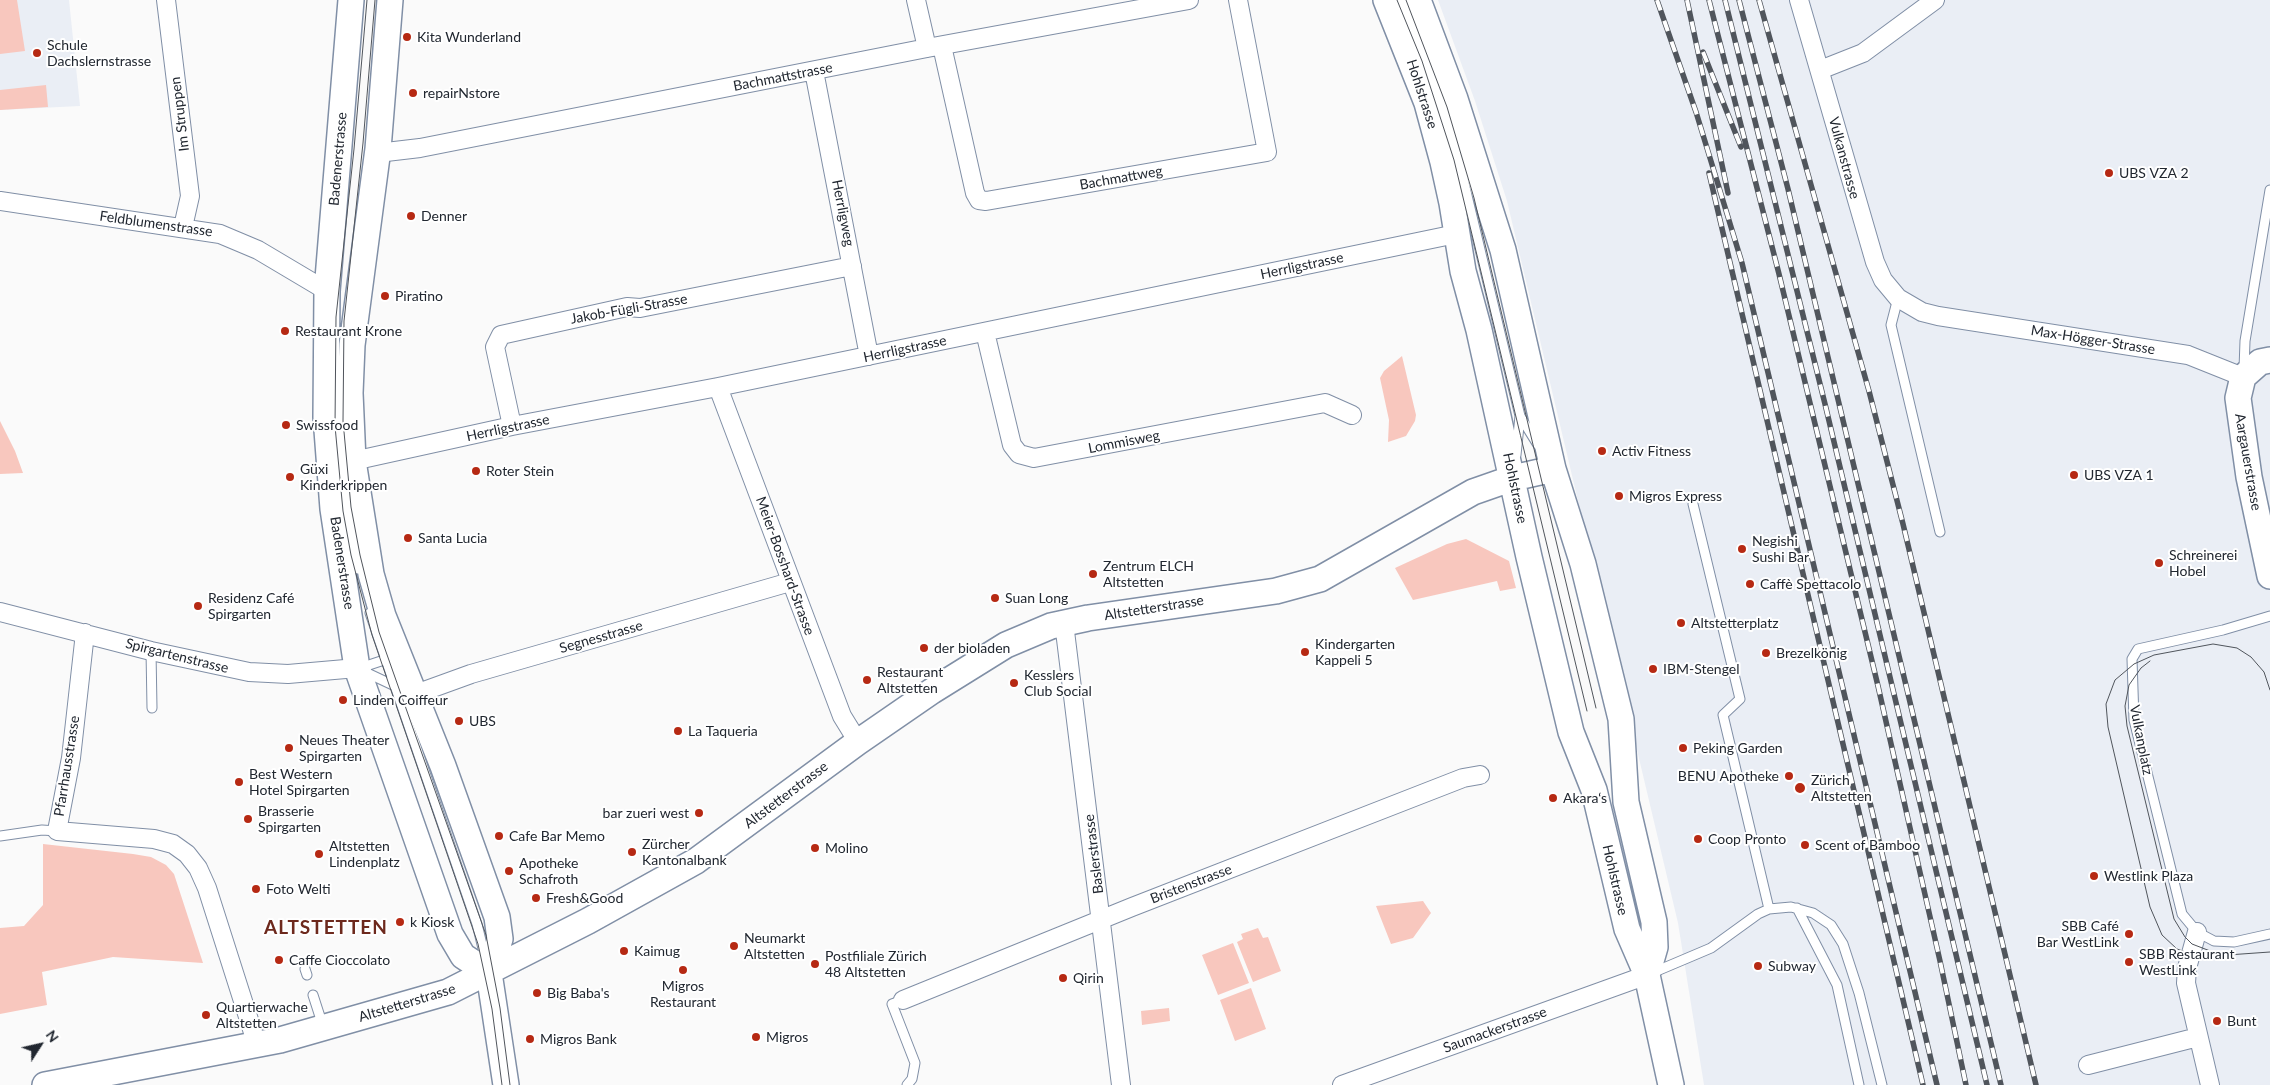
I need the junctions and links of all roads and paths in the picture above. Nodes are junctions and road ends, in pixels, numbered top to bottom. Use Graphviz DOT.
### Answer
graph roads {
  1 [pos="166,0"];
  2 [pos="351,0"];
  3 [pos="390,0"];
  4 [pos="916,0"];
  5 [pos="1189,0"];
  6 [pos="1238,0"];
  7 [pos="1386,0"];
  8 [pos="1402,0"];
  9 [pos="1418,0"];
  10 [pos="1799,0"];
  11 [pos="1935,0"];
  12 [pos="935,47"];
  13 [pos="1820,70"];
  14 [pos="814,71"];
  15 [pos="378,149"];
  16 [pos="2270,190"];
  17 [pos="0,202"];
  18 [pos="183,227"];
  19 [pos="1456,234"];
  20 [pos="852,266"];
  21 [pos="327,291"];
  22 [pos="359,299"];
  23 [pos="1903,301"];
  24 [pos="985,332"];
  25 [pos="869,356"];
  26 [pos="2270,360"];
  27 [pos="2243,377"];
  28 [pos="718,387"];
  29 [pos="1352,416"];
  30 [pos="1520,416"];
  31 [pos="512,426"];
  32 [pos="353,461"];
  33 [pos="1553,469"];
  34 [pos="336,477"];
  35 [pos="1513,478"];
  36 [pos="1693,504"];
  37 [pos="1940,532"];
  38 [pos="2270,576"];
  39 [pos="361,578"];
  40 [pos="790,582"];
  41 [pos="367,604"];
  42 [pos="0,612"];
  43 [pos="2270,616"];
  44 [pos="1064,623"];
  45 [pos="85,633"];
  46 [pos="151,651"];
  47 [pos="391,658"];
  48 [pos="357,668"];
  49 [pos="404,691"];
  50 [pos="152,708"];
  51 [pos="408,722"];
  52 [pos="858,742"];
  53 [pos="1480,775"];
  54 [pos="56,831"];
  55 [pos="0,836"];
  56 [pos="1797,908"];
  57 [pos="1769,909"];
  58 [pos="1102,920"];
  59 [pos="2197,932"];
  60 [pos="2270,934"];
  61 [pos="489,973"];
  62 [pos="1647,975"];
  63 [pos="314,995"];
  64 [pos="903,1000"];
  65 [pos="323,1028"];
  66 [pos="2198,1037"];
  67 [pos="257,1045"];
  68 [pos="2088,1065"];
  69 [pos="45,1085"];
  70 [pos="506,1085"];
  71 [pos="907,1085"];
  72 [pos="1121,1085"];
  73 [pos="1342,1085"];
  74 [pos="1671,1085"];
  75 [pos="1859,1085"];
  76 [pos="1882,1085"];
  77 [pos="2210,1085"];
  1 -- 18 [label="street, Im Struppen"];
  2 -- 21 [label="street, Badenerstrasse"];
  3 -- 15 [label="street, Badenerstrasse"];
  4 -- 12 [label="street"];
  5 -- 12 [label="street, Bachmattstrasse"];
  6 -- 12 [label="street, Bachmattweg"];
  7 -- 19 [label="street, Hohlstrasse"];
  8 -- 30 [label="lane"];
  9 -- 33 [label="street, Hohlstrasse"];
  10 -- 13 [label="street, Vulkanstrasse"];
  11 -- 13 [label="street"];
  12 -- 14 [label="street, Bachmattstrasse"];
  13 -- 23 [label="street, Vulkanstrasse"];
  14 -- 15 [label="street, Bachmattstrasse"];
  14 -- 20 [label="street, Herrligweg"];
  15 -- 22 [label="street, Badenerstrasse"];
  16 -- 27 [label="lane"];
  17 -- 18 [label="street, Feldblumenstrasse"];
  18 -- 21 [label="street, Feldblumenstrasse"];
  19 -- 24 [label="street, Herrligstrasse"];
  19 -- 35 [label="street, Hohlstrasse"];
  20 -- 25 [label="street, Herrligweg"];
  20 -- 31 [label="street, Jakob-Fügli-Strasse"];
  21 -- 22 [label="street"];
  21 -- 34 [label="street, Badenerstrasse"];
  22 -- 32 [label="street, Badenerstrasse"];
  23 -- 27 [label="street, Max-Högger-Strasse"];
  23 -- 37 [label="lane"];
  24 -- 25 [label="street, Herrligstrasse"];
  24 -- 29 [label="street, Lommisweg"];
  25 -- 28 [label="street, Herrligstrasse"];
  26 -- 27 [label="street"];
  27 -- 38 [label="street, Aargauerstrasse"];
  28 -- 31 [label="street, Herrligstrasse"];
  28 -- 40 [label="street, Meier-Bosshard-Strasse"];
  30 -- 33 [label="lane"];
  30 -- 35 [label="lane"];
  31 -- 32 [label="street, Herrligstrasse"];
  32 -- 47 [label="street, Badenerstrasse"];
  33 -- 35 [label="street, Altstetterstrasse"];
  33 -- 62 [label="street, Hohlstrasse"];
  34 -- 39 [label="lane"];
  34 -- 48 [label="street, Badenerstrasse"];
  35 -- 44 [label="street, Altstetterstrasse"];
  35 -- 62 [label="street, Hohlstrasse"];
  36 -- 57 [label="lane"];
  40 -- 49 [label="street, Segnesstrasse"];
  40 -- 52 [label="street, Meier-Bosshard-Strasse"];
  41 -- 47 [label="lane"];
  42 -- 45 [label="street, Spirgartenstrasse"];
  43 -- 59 [label="lane, Vulkanplatz"];
  44 -- 52 [label="street, Altstetterstrasse"];
  44 -- 58 [label="street, Baslerstrasse"];
  45 -- 46 [label="street, Spirgartenstrasse"];
  45 -- 54 [label="street, Pfarrhausstrasse"];
  46 -- 48 [label="street, Spirgartenstrasse"];
  46 -- 50 [label="lane"];
  47 -- 48 [label="lane"];
  47 -- 49 [label="street, Badenerstrasse"];
  48 -- 49 [label="lane"];
  48 -- 61 [label="street, Badenerstrasse"];
  49 -- 51 [label="lane"];
  49 -- 51 [label="lane"];
  49 -- 61 [label="street, Badenerstrasse"];
  51 -- 61 [label="lane"];
  52 -- 61 [label="street, Altstetterstrasse"];
  53 -- 58 [label="street, Bristenstrasse"];
  54 -- 55 [label="lane"];
  54 -- 67 [label="street, Pfarrhausstrasse"];
  56 -- 57 [label="lane"];
  56 -- 75 [label="lane"];
  56 -- 76 [label="lane"];
  57 -- 62 [label="lane"];
  58 -- 64 [label="street, Bristenstrasse"];
  58 -- 72 [label="street, Baslerstrasse"];
  59 -- 60 [label="lane"];
  59 -- 66 [label="street"];
  61 -- 65 [label="street, Altstetterstrasse"];
  61 -- 70 [label="street, Badenerstrasse"];
  62 -- 73 [label="street, Saumackerstrasse"];
  62 -- 74 [label="street, Hohlstrasse"];
  63 -- 65 [label="lane"];
  64 -- 71 [label="lane"];
  65 -- 67 [label="street, Altstetterstrasse"];
  66 -- 68 [label="street"];
  66 -- 77 [label="street"];
  67 -- 69 [label="street, Altstetterstrasse"];
}
